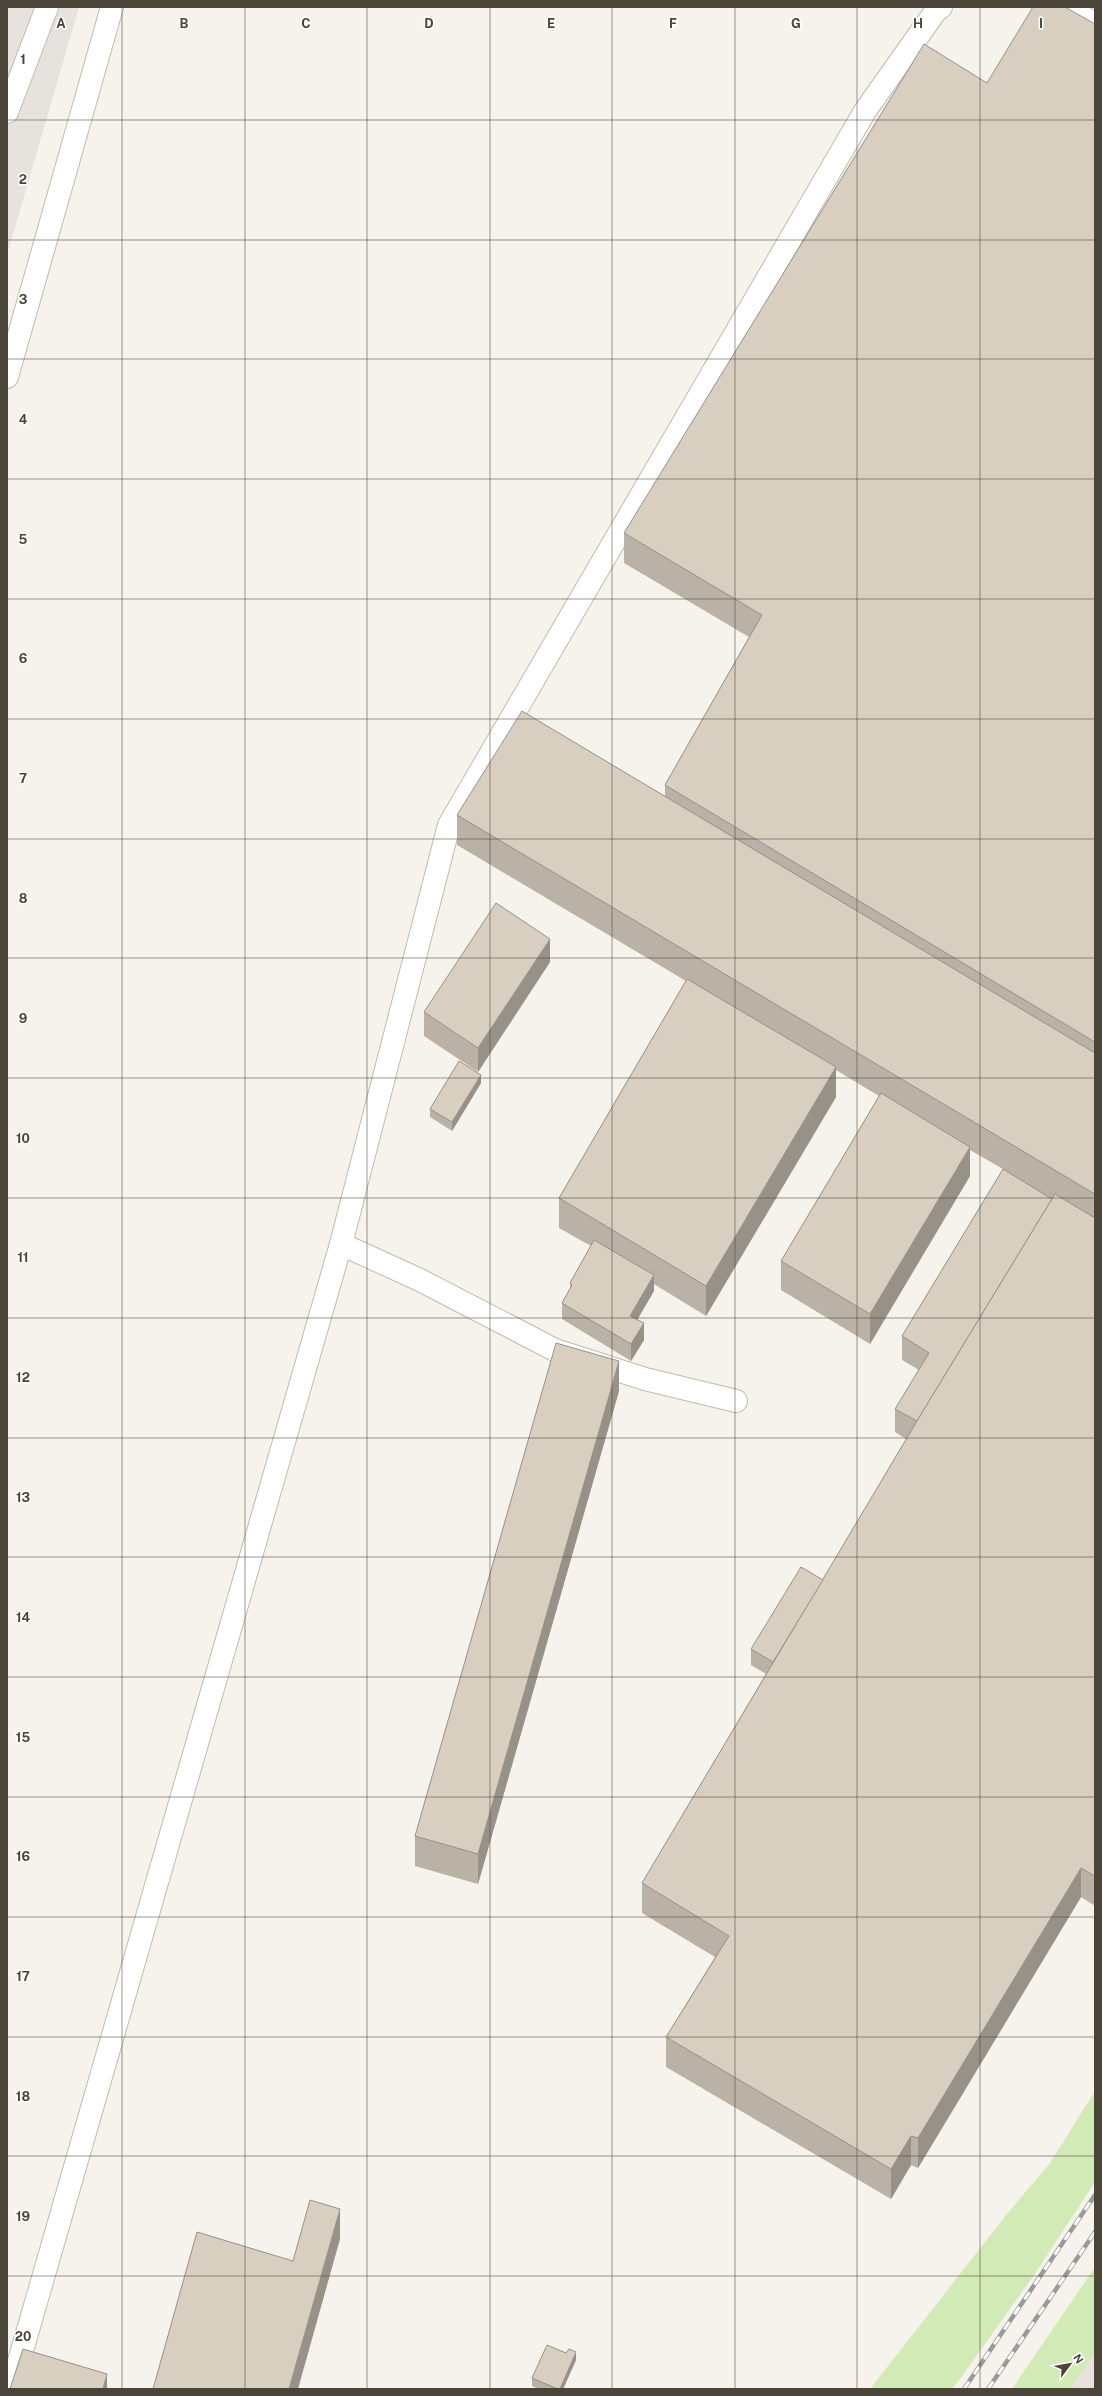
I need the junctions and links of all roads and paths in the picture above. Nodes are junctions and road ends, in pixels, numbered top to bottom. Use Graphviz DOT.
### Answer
graph roads {
  1 [pos="47,7"];
  2 [pos="112,7"];
  3 [pos="941,7"];
  4 [pos="1066,7"];
  5 [pos="1095,24"];
  6 [pos="7,112"];
  7 [pos="7,377"];
  8 [pos="341,1244"];
  9 [pos="736,1401"];
  10 [pos="10,2389"];
  1 -- 6 [label="lane"];
  2 -- 7 [label="lane"];
  3 -- 8 [label="lane"];
  4 -- 5 [label="lane"];
  8 -- 9 [label="lane"];
  8 -- 10 [label="lane"];
}
